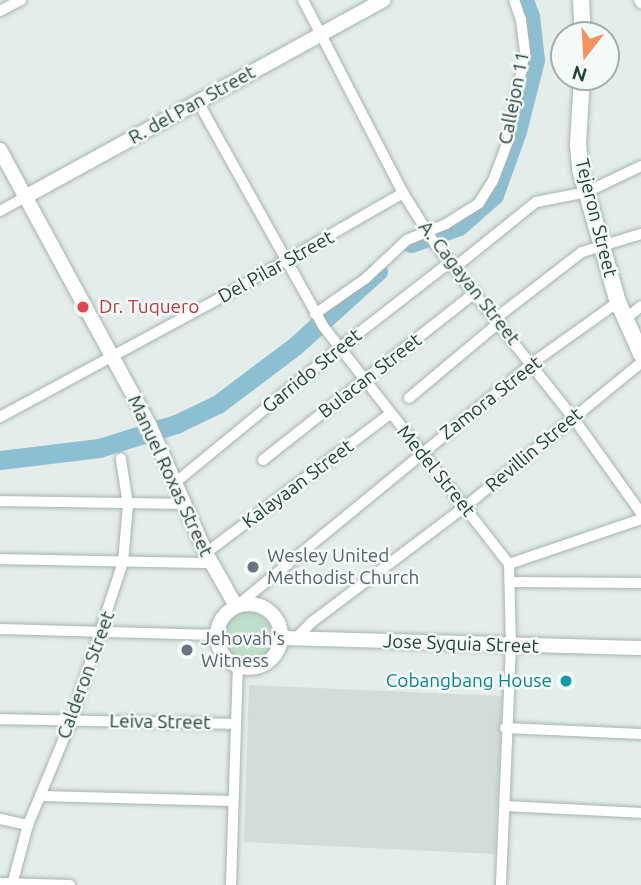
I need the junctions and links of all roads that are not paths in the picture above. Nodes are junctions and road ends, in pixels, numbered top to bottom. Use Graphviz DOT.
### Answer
graph roads {
  1 [pos="21,0"];
  2 [pos="303,0"];
  3 [pos="384,0"];
  4 [pos="514,0"];
  5 [pos="581,0"];
  6 [pos="0,11"];
  7 [pos="582,21"];
  8 [pos="321,34"];
  9 [pos="581,91"];
  10 [pos="198,102"];
  11 [pos="0,150"];
  12 [pos="641,166"];
  13 [pos="587,192"];
  14 [pos="403,193"];
  15 [pos="25,197"];
  16 [pos="0,211"];
  17 [pos="428,233"];
  18 [pos="641,233"];
  19 [pos="604,247"];
  20 [pos="285,261"];
  21 [pos="452,265"];
  22 [pos="476,292"];
  23 [pos="618,302"];
  24 [pos="641,306"];
  25 [pos="318,319"];
  26 [pos="498,320"];
  27 [pos="624,320"];
  28 [pos="338,349"];
  29 [pos="641,354"];
  30 [pos="110,356"];
  31 [pos="641,363"];
  32 [pos="531,364"];
  33 [pos="364,381"];
  34 [pos="409,398"];
  35 [pos="390,414"];
  36 [pos="0,417"];
  37 [pos="574,419"];
  38 [pos="422,452"];
  39 [pos="121,459"];
  40 [pos="263,460"];
  41 [pos="176,482"];
  42 [pos="0,501"];
  43 [pos="185,504"];
  44 [pos="128,505"];
  45 [pos="466,506"];
  46 [pos="641,513"];
  47 [pos="641,519"];
  48 [pos="209,558"];
  49 [pos="0,559"];
  50 [pos="123,562"];
  51 [pos="509,564"];
  52 [pos="512,582"];
  53 [pos="641,583"];
  54 [pos="237,605"];
  55 [pos="0,629"];
  56 [pos="102,632"];
  57 [pos="216,635"];
  58 [pos="288,639"];
  59 [pos="511,645"];
  60 [pos="641,648"];
  61 [pos="238,666"];
  62 [pos="0,719"];
  63 [pos="71,721"];
  64 [pos="236,724"];
  65 [pos="505,728"];
  66 [pos="641,734"];
  67 [pos="40,796"];
  68 [pos="233,801"];
  69 [pos="505,806"];
  70 [pos="641,813"];
  71 [pos="0,819"];
  72 [pos="28,825"];
  73 [pos="8,884"];
  74 [pos="70,885"];
  75 [pos="230,885"];
  76 [pos="501,885"];
  1 -- 6 [label="street"];
  2 -- 8 [label="street, A. Cagayan Street"];
  3 -- 8 [label="street, R. del Pan Street"];
  4 -- 17 [label="street, Callejon 11"];
  5 -- 7 [label="main road"];
  8 -- 10 [label="street, R. del Pan Street"];
  8 -- 14 [label="street, A. Cagayan Street"];
  9 -- 13 [label="main road, Tejeron Street"];
  10 -- 15 [label="street, R. del Pan Street"];
  10 -- 20 [label="street, Medel Street"];
  11 -- 15 [label="street, Manuel Roxas Street"];
  12 -- 13 [label="street, Garrido Street"];
  13 -- 19 [label="main road, Tejeron Street"];
  13 -- 21 [label="street, Garrido Street"];
  14 -- 17 [label="street, A. Cagayan Street"];
  14 -- 20 [label="street, Del Pilar Street"];
  15 -- 16 [label="street, R. del Pan Street"];
  15 -- 30 [label="street, Manuel Roxas Street"];
  17 -- 21 [label="street, A. Cagayan Street"];
  17 -- 25 [label="street, Callejon 11"];
  18 -- 19 [label="street"];
  19 -- 23 [label="main road, Tejeron Street"];
  19 -- 26 [label="street"];
  20 -- 25 [label="street, Medel Street"];
  20 -- 30 [label="street, Del Pilar Street"];
  21 -- 22 [label="street, A. Cagayan Street"];
  21 -- 28 [label="street, Garrido Street"];
  22 -- 26 [label="street, A. Cagayan Street"];
  22 -- 33 [label="street, Bulacan Street"];
  23 -- 27 [label="main road, Tejeron Street"];
  23 -- 32 [label="street, Zamora Street"];
  24 -- 27 [label="street"];
  25 -- 28 [label="street, Medel Street"];
  26 -- 32 [label="street, A. Cagayan Street"];
  26 -- 34 [label="street"];
  27 -- 29 [label="main road, Tejeron Street"];
  28 -- 33 [label="street, Medel Street"];
  28 -- 41 [label="street, Garrido Street"];
  30 -- 36 [label="street, Del Pilar Street"];
  30 -- 41 [label="street, Manuel Roxas Street"];
  31 -- 37 [label="street, Revillin Street"];
  32 -- 37 [label="street, A. Cagayan Street"];
  32 -- 38 [label="street, Zamora Street"];
  33 -- 35 [label="street, Medel Street"];
  33 -- 40 [label="street, Bulacan Street"];
  35 -- 38 [label="street, Medel Street"];
  35 -- 48 [label="street, Kalayaan Street"];
  37 -- 45 [label="street, Revillin Street"];
  37 -- 46 [label="street, A. Cagayan Street"];
  38 -- 45 [label="street, Medel Street"];
  38 -- 54 [label="street, Zamora Street"];
  39 -- 44 [label="street, Calderon Street"];
  41 -- 43 [label="street, Manuel Roxas Street"];
  42 -- 44 [label="street"];
  43 -- 44 [label="street"];
  43 -- 48 [label="street, Manuel Roxas Street"];
  44 -- 50 [label="street, Calderon Street"];
  45 -- 51 [label="street, Medel Street"];
  45 -- 58 [label="street, Revillin Street"];
  47 -- 51 [label="street"];
  48 -- 50 [label="street"];
  48 -- 54 [label="street, Manuel Roxas Street"];
  49 -- 50 [label="street"];
  50 -- 56 [label="street, Calderon Street"];
  51 -- 52 [label="street, Medel Street"];
  52 -- 53 [label="street"];
  52 -- 59 [label="street, Medel Street"];
  54 -- 57 [label="street"];
  54 -- 58 [label="street"];
  55 -- 56 [label="street"];
  56 -- 57 [label="street"];
  56 -- 63 [label="street, Calderon Street"];
  57 -- 61 [label="street"];
  58 -- 59 [label="street, Jose Syquia Street"];
  58 -- 61 [label="street"];
  59 -- 60 [label="street, Jose Syquia Street"];
  59 -- 65 [label="street, Medel Street"];
  61 -- 64 [label="street"];
  62 -- 63 [label="street, Leiva Street"];
  63 -- 64 [label="street, Leiva Street"];
  63 -- 67 [label="street, Calderon Street"];
  64 -- 68 [label="street"];
  65 -- 66 [label="street"];
  65 -- 69 [label="street, Medel Street"];
  67 -- 68 [label="street"];
  67 -- 72 [label="street, Calderon Street"];
  68 -- 75 [label="street"];
  69 -- 70 [label="street"];
  69 -- 76 [label="street, Medel Street"];
  71 -- 72 [label="street"];
  72 -- 73 [label="street, Calderon Street"];
  73 -- 74 [label="street"];
}
